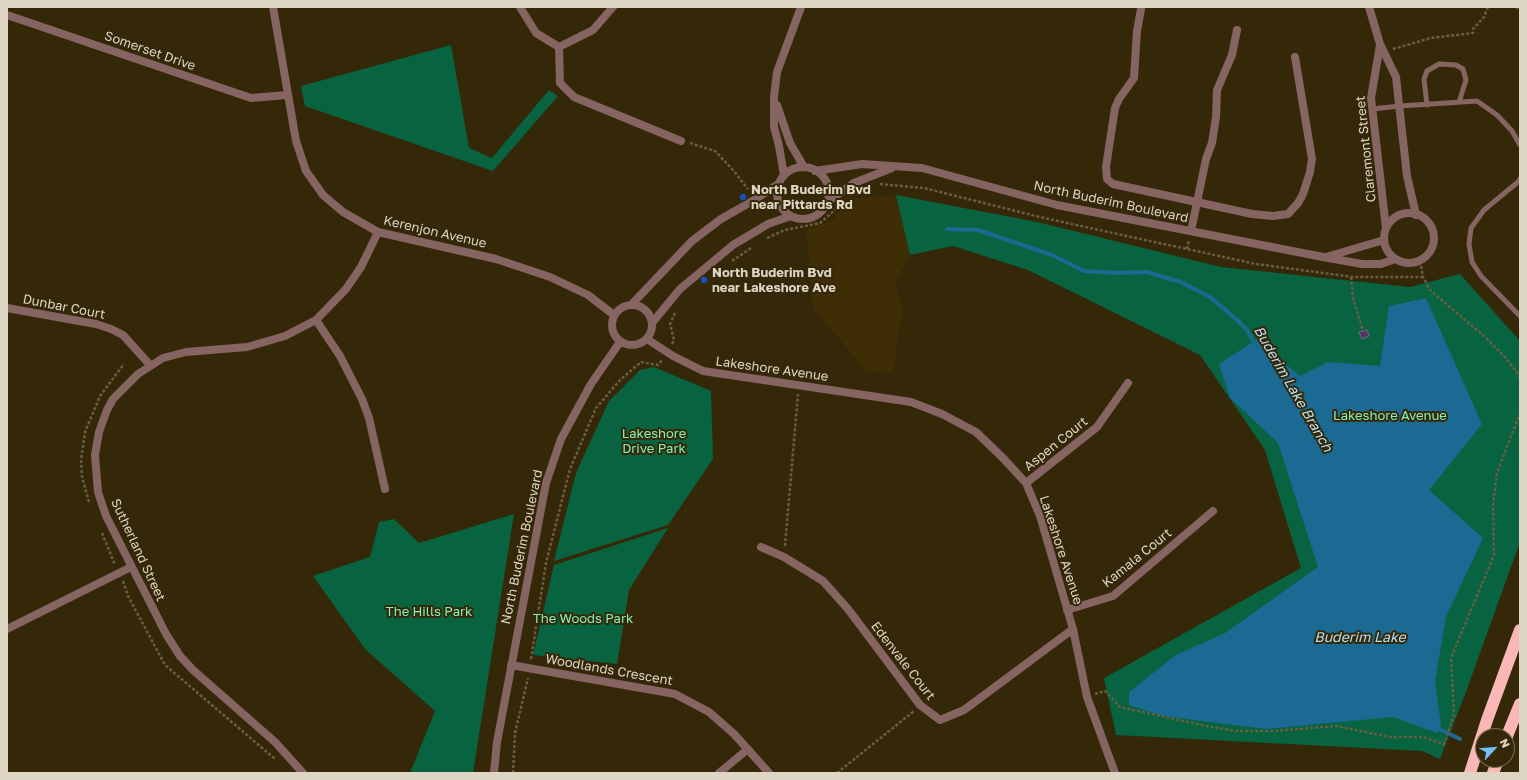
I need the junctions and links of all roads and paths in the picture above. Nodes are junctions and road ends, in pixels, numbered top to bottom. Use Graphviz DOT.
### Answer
graph roads {
  1 [pos="274,7"];
  2 [pos="520,7"];
  3 [pos="613,7"];
  4 [pos="801,7"];
  5 [pos="1369,7"];
  6 [pos="1488,7"];
  7 [pos="1516,7"];
  8 [pos="1141,9"];
  9 [pos="1520,10"];
  10 [pos="7,15"];
  11 [pos="1237,30"];
  12 [pos="1380,44"];
  13 [pos="559,47"];
  14 [pos="1295,57"];
  15 [pos="287,95"];
  16 [pos="774,97"];
  17 [pos="1459,102"];
  18 [pos="1427,105"];
  19 [pos="1400,106"];
  20 [pos="1372,109"];
  21 [pos="682,141"];
  22 [pos="1520,145"];
  23 [pos="804,167"];
  24 [pos="895,167"];
  25 [pos="816,171"];
  26 [pos="784,175"];
  27 [pos="1520,179"];
  28 [pos="778,184"];
  29 [pos="874,186"];
  30 [pos="748,189"];
  31 [pos="1197,201"];
  32 [pos="827,202"];
  33 [pos="840,205"];
  34 [pos="1416,214"];
  35 [pos="791,216"];
  36 [pos="1386,228"];
  37 [pos="1191,231"];
  38 [pos="378,232"];
  39 [pos="764,239"];
  40 [pos="1384,240"];
  41 [pos="753,246"];
  42 [pos="1323,257"];
  43 [pos="1395,259"];
  44 [pos="1420,261"];
  45 [pos="727,264"];
  46 [pos="1351,277"];
  47 [pos="1424,277"];
  48 [pos="631,305"];
  49 [pos="677,306"];
  50 [pos="7,308"];
  51 [pos="614,315"];
  52 [pos="1520,316"];
  53 [pos="316,320"];
  54 [pos="652,323"];
  55 [pos="1363,331"];
  56 [pos="647,339"];
  57 [pos="620,342"];
  58 [pos="667,352"];
  59 [pos="150,365"];
  60 [pos="1520,378"];
  61 [pos="1128,383"];
  62 [pos="799,385"];
  63 [pos="1520,413"];
  64 [pos="1026,483"];
  65 [pos="385,489"];
  66 [pos="1213,511"];
  67 [pos="761,547"];
  68 [pos="784,557"];
  69 [pos="131,567"];
  70 [pos="1067,610"];
  71 [pos="7,629"];
  72 [pos="1073,630"];
  73 [pos="1520,630"];
  74 [pos="511,665"];
  75 [pos="529,667"];
  76 [pos="1087,696"];
  77 [pos="1520,704"];
  78 [pos="920,706"];
  79 [pos="1510,728"];
  80 [pos="748,749"];
  81 [pos="303,773"];
  82 [pos="494,773"];
  83 [pos="513,773"];
  84 [pos="719,773"];
  85 [pos="769,773"];
  86 [pos="837,773"];
  87 [pos="1114,773"];
  88 [pos="1470,773"];
  1 -- 15 [label="street, Kerenjon Avenue"];
  2 -- 13 [label="street"];
  3 -- 13 [label="street"];
  4 -- 16 [label="street"];
  5 -- 12 [label="street, Claremont Street"];
  6 -- 12 [label="path"];
  7 -- 9 [label="path"];
  8 -- 31 [label="street"];
  10 -- 15 [label="street, Somerset Drive"];
  11 -- 31 [label="street"];
  12 -- 19 [label="street, Claremont Street"];
  12 -- 20 [label="street, Claremont Street"];
  13 -- 21 [label="street"];
  14 -- 31 [label="street"];
  15 -- 38 [label="street, Kerenjon Avenue"];
  16 -- 23 [label="street"];
  16 -- 26 [label="street"];
  17 -- 18 [label="lane"];
  17 -- 18 [label="lane"];
  17 -- 22 [label="lane"];
  18 -- 19 [label="lane"];
  19 -- 20 [label="lane"];
  19 -- 34 [label="street, Claremont Street"];
  20 -- 36 [label="street, Claremont Street"];
  21 -- 30 [label="path"];
  23 -- 25 [label="street"];
  23 -- 26 [label="street"];
  24 -- 25 [label="street, North Buderim Boulevard"];
  24 -- 32 [label="street, North Buderim Boulevard"];
  24 -- 37 [label="street, North Buderim Boulevard"];
  25 -- 32 [label="street"];
  26 -- 28 [label="street"];
  27 -- 52 [label="lane"];
  28 -- 35 [label="street"];
  28 -- 48 [label="street"];
  29 -- 46 [label="path"];
  31 -- 37 [label="street"];
  32 -- 35 [label="street"];
  33 -- 39 [label="path"];
  34 -- 36 [label="street"];
  34 -- 44 [label="street"];
  35 -- 54 [label="street"];
  36 -- 40 [label="street"];
  37 -- 42 [label="street, North Buderim Boulevard"];
  38 -- 51 [label="street, Kerenjon Avenue"];
  38 -- 53 [label="street, Sutherland Street"];
  40 -- 42 [label="street, North Buderim Boulevard"];
  40 -- 43 [label="street"];
  41 -- 45 [label="path"];
  42 -- 43 [label="street, North Buderim Boulevard"];
  43 -- 44 [label="street"];
  44 -- 47 [label="path"];
  46 -- 47 [label="path"];
  46 -- 55 [label="path"];
  47 -- 60 [label="path"];
  48 -- 51 [label="street"];
  48 -- 54 [label="street"];
  49 -- 58 [label="path"];
  50 -- 59 [label="street, Dunbar Court"];
  51 -- 57 [label="street"];
  53 -- 59 [label="street, Sutherland Street"];
  53 -- 65 [label="street"];
  54 -- 56 [label="street"];
  56 -- 57 [label="street"];
  56 -- 58 [label="street, Lakeshore Avenue"];
  57 -- 74 [label="street, North Buderim Boulevard"];
  58 -- 62 [label="street, Lakeshore Avenue"];
  58 -- 75 [label="path"];
  59 -- 69 [label="street, Sutherland Street"];
  61 -- 64 [label="street, Aspen Court"];
  62 -- 64 [label="street, Lakeshore Avenue"];
  62 -- 68 [label="path"];
  63 -- 76 [label="path"];
  64 -- 70 [label="street, Lakeshore Avenue"];
  66 -- 70 [label="street, Kamala Court"];
  67 -- 68 [label="street, Edenvale Court"];
  68 -- 78 [label="street, Edenvale Court"];
  69 -- 71 [label="street"];
  69 -- 81 [label="street, Sutherland Street"];
  70 -- 72 [label="street, Lakeshore Avenue"];
  72 -- 76 [label="street, Lakeshore Avenue"];
  72 -- 78 [label="street, Edenvale Court"];
  73 -- 88 [label="highway"];
  74 -- 75 [label="street, Woodlands Crescent"];
  74 -- 82 [label="street, North Buderim Boulevard"];
  75 -- 80 [label="street, Woodlands Crescent"];
  75 -- 83 [label="path"];
  76 -- 87 [label="street, Lakeshore Avenue"];
  77 -- 79 [label="highway"];
  78 -- 86 [label="path"];
  80 -- 84 [label="street"];
  80 -- 85 [label="street, Woodlands Crescent"];
}
